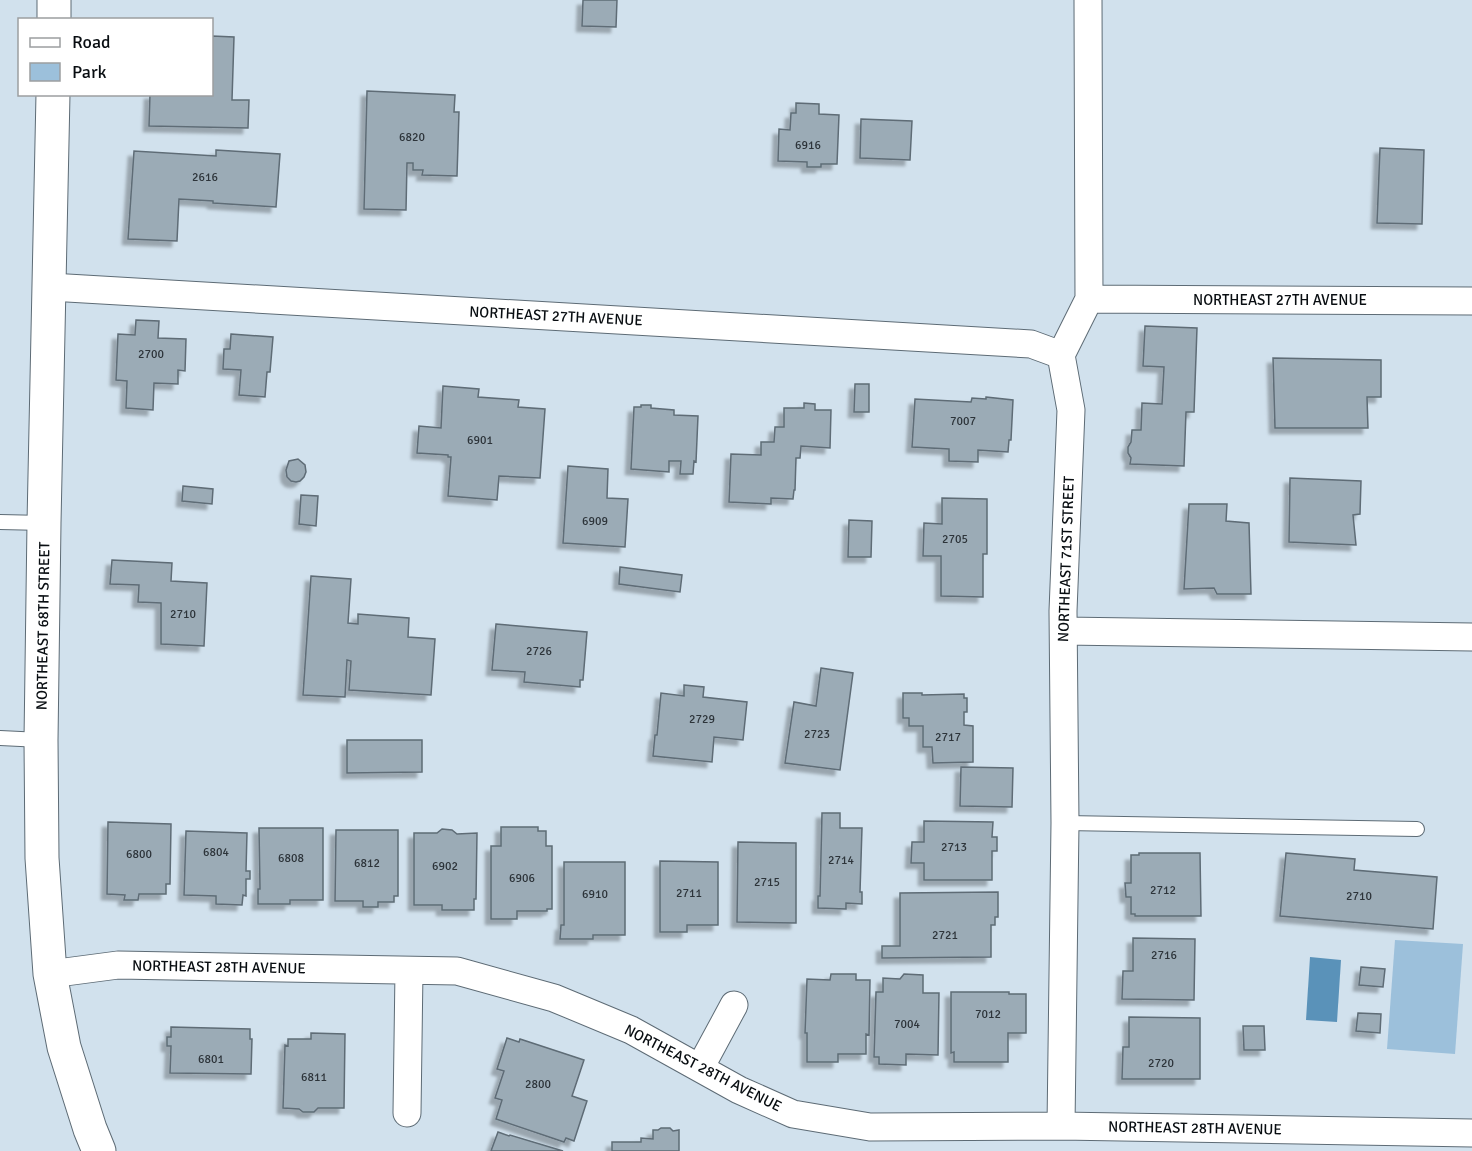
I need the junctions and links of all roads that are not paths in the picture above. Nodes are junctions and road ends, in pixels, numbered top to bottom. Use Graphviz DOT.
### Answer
graph roads {
  1 [pos="54,0"];
  2 [pos="1088,0"];
  3 [pos="54,18"];
  4 [pos="53,96"];
  5 [pos="50,287"];
  6 [pos="1089,299"];
  7 [pos="1472,301"];
  8 [pos="1061,355"];
  9 [pos="0,522"];
  10 [pos="44,523"];
  11 [pos="1064,632"];
  12 [pos="1472,637"];
  13 [pos="0,738"];
  14 [pos="41,740"];
  15 [pos="1065,823"];
  16 [pos="1417,829"];
  17 [pos="409,971"];
  18 [pos="50,974"];
  19 [pos="734,1005"];
  20 [pos="700,1068"];
  21 [pos="407,1113"];
  22 [pos="1061,1126"];
  23 [pos="1472,1133"];
  24 [pos="99,1151"];
  1 -- 3 [label="street"];
  2 -- 6 [label="street"];
  4 -- 5 [label="street, NORTHEAST 68TH STREET"];
  5 -- 8 [label="street, NORTHEAST 27TH AVENUE"];
  5 -- 10 [label="street, NORTHEAST 68TH STREET"];
  6 -- 7 [label="street, NORTHEAST 27TH AVENUE"];
  6 -- 8 [label="street"];
  8 -- 11 [label="street, NORTHEAST 71ST STREET"];
  9 -- 10 [label="lane"];
  10 -- 14 [label="street, NORTHEAST 68TH STREET"];
  11 -- 12 [label="street"];
  11 -- 15 [label="street, NORTHEAST 71ST STREET"];
  13 -- 14 [label="lane"];
  14 -- 18 [label="street, NORTHEAST 68TH STREET"];
  15 -- 16 [label="lane"];
  15 -- 22 [label="street, NORTHEAST 71ST STREET"];
  17 -- 18 [label="street, NORTHEAST 28TH AVENUE"];
  17 -- 20 [label="street, NORTHEAST 28TH AVENUE"];
  17 -- 21 [label="street"];
  18 -- 24 [label="street, NORTHEAST 68TH STREET"];
  19 -- 20 [label="street"];
  20 -- 22 [label="street, NORTHEAST 28TH AVENUE"];
  22 -- 23 [label="street, NORTHEAST 28TH AVENUE"];
}
